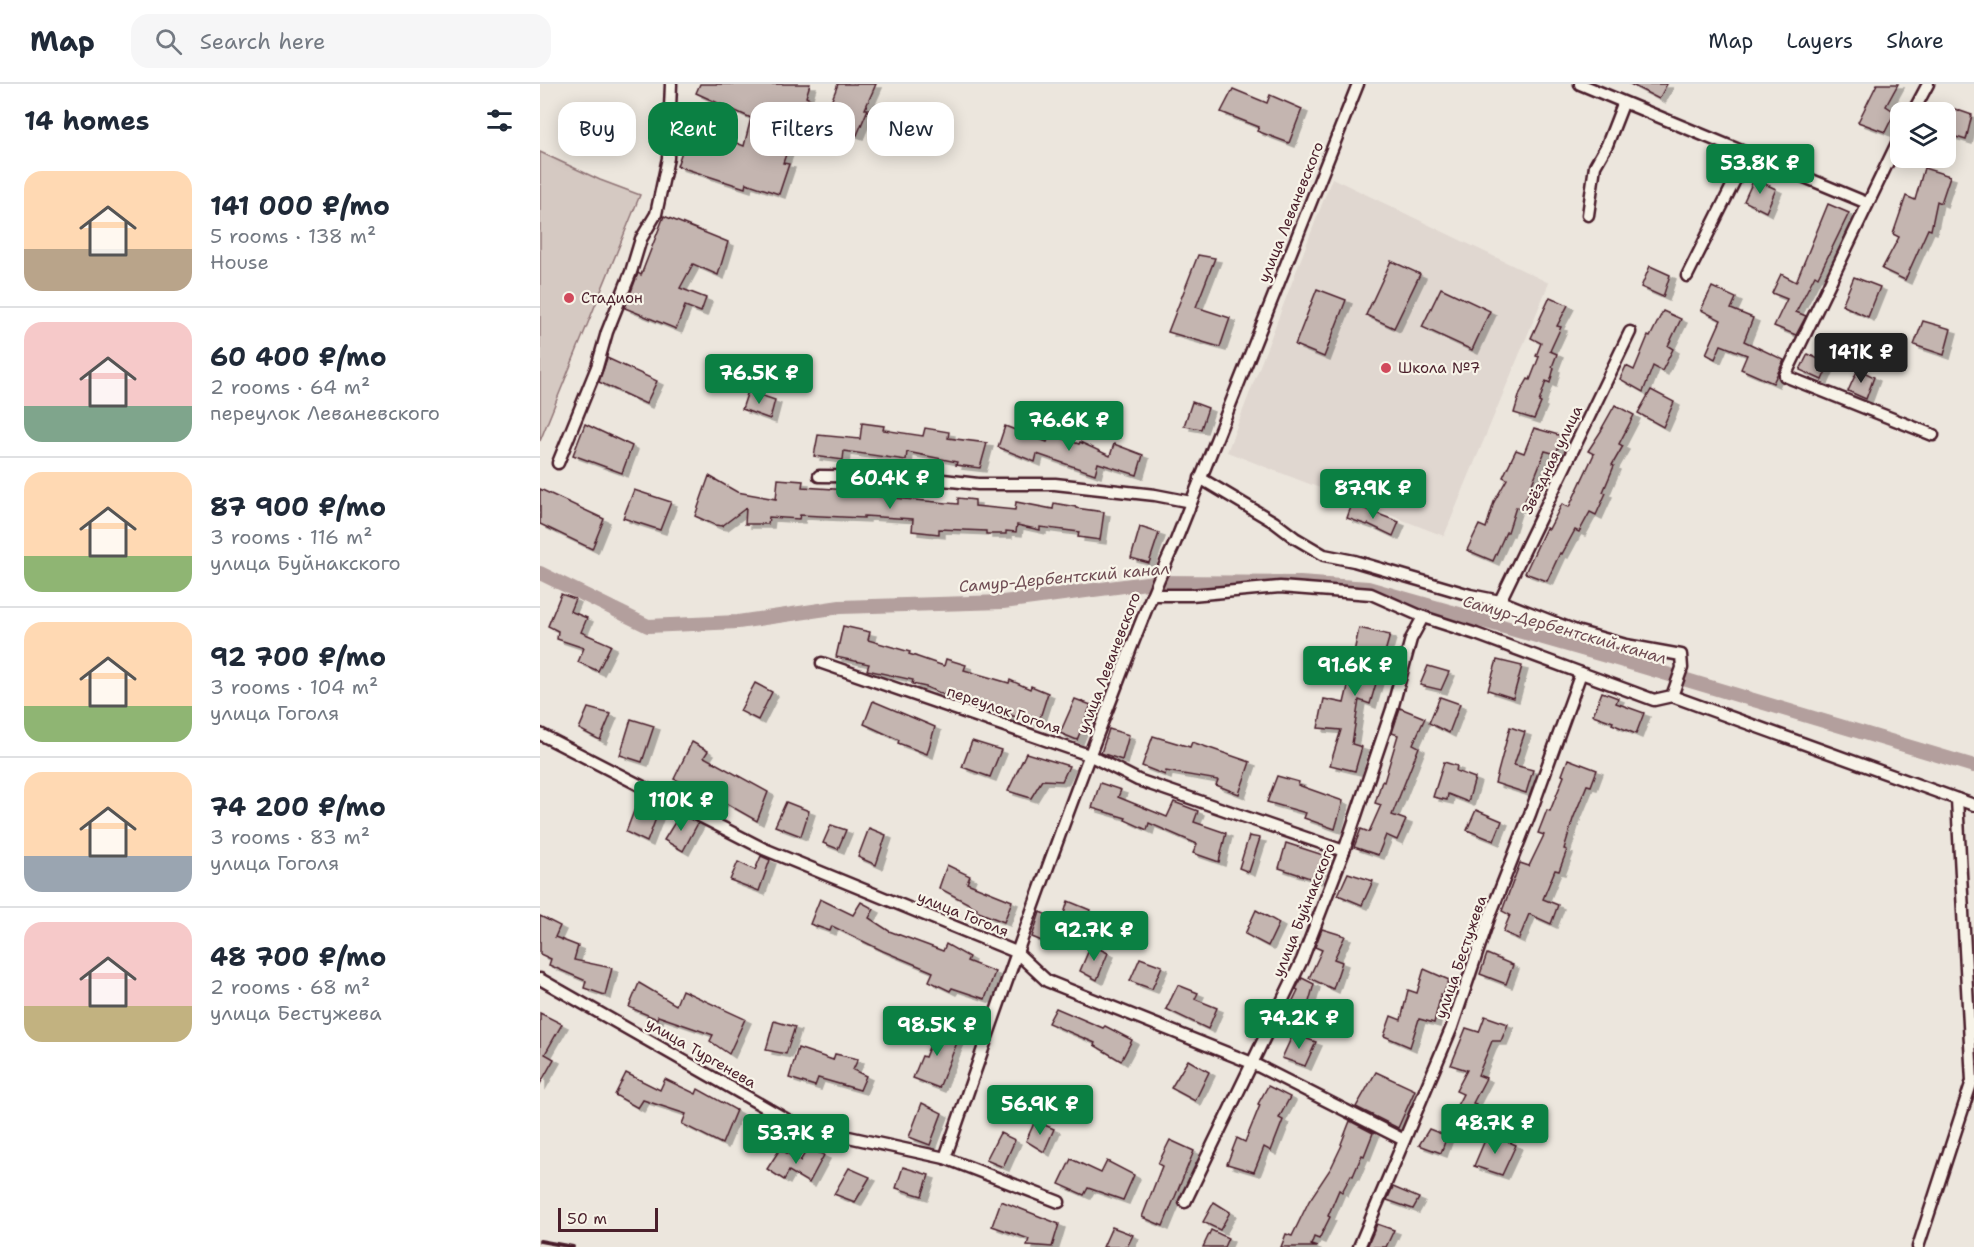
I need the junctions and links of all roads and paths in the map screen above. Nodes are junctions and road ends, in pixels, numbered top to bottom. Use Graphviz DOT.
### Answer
graph roads {
  1 [pos="671,84"];
  2 [pos="1358,84"];
  3 [pos="1580,84"];
  4 [pos="1928,84"];
  5 [pos="1918,102"];
  6 [pos="1623,104"];
  7 [pos="1748,154"];
  8 [pos="1890,157"];
  9 [pos="1867,203"];
  10 [pos="1588,215"];
  11 [pos="1687,276"];
  12 [pos="1630,332"];
  13 [pos="1933,435"];
  14 [pos="558,463"];
  15 [pos="819,476"];
  16 [pos="1200,478"];
  17 [pos="1191,502"];
  18 [pos="1155,587"];
  19 [pos="1500,601"];
  20 [pos="1423,617"];
  21 [pos="822,663"];
  22 [pos="1581,673"];
  23 [pos="1673,692"];
  24 [pos="540,734"];
  25 [pos="1089,755"];
  26 [pos="1957,799"];
  27 [pos="1974,805"];
  28 [pos="1344,851"];
  29 [pos="1016,952"];
  30 [pos="540,979"];
  31 [pos="1252,1064"];
  32 [pos="1404,1140"];
  33 [pos="945,1158"];
  34 [pos="1059,1202"];
  35 [pos="1185,1202"];
  36 [pos="1359,1247"];
  37 [pos="1918,1247"];
  1 -- 14 [label="street"];
  2 -- 16 [label="street, улица Леваневского"];
  3 -- 6 [label="street"];
  4 -- 5 [label="street"];
  6 -- 7 [label="street"];
  6 -- 10 [label="street"];
  7 -- 9 [label="street"];
  7 -- 11 [label="street"];
  8 -- 9 [label="street"];
  9 -- 13 [label="street"];
  12 -- 19 [label="street, Звёздная улица"];
  15 -- 17 [label="street"];
  16 -- 17 [label="street, улица Леваневского"];
  16 -- 19 [label="street"];
  17 -- 18 [label="street, улица Леваневского"];
  18 -- 20 [label="street"];
  18 -- 25 [label="street, улица Леваневского"];
  19 -- 23 [label="street"];
  20 -- 22 [label="street"];
  20 -- 28 [label="street, улица Буйнакского"];
  21 -- 25 [label="street, переулок Гоголя"];
  22 -- 23 [label="street"];
  22 -- 32 [label="street, улица Бестужева"];
  23 -- 26 [label="street"];
  24 -- 29 [label="street, улица Гоголя"];
  25 -- 28 [label="street, переулок Гоголя"];
  25 -- 29 [label="street, улица Леваневского"];
  26 -- 27 [label="street"];
  26 -- 37 [label="street"];
  28 -- 31 [label="street, улица Буйнакского"];
  29 -- 31 [label="street, улица Гоголя"];
  29 -- 33 [label="street, улица Леваневского"];
  30 -- 33 [label="street, улица Тургенева"];
  31 -- 32 [label="street, улица Гоголя"];
  31 -- 35 [label="street, улица Буйнакского"];
  32 -- 36 [label="street, улица Бестужева"];
  33 -- 34 [label="street, улица Тургенева"];
}
